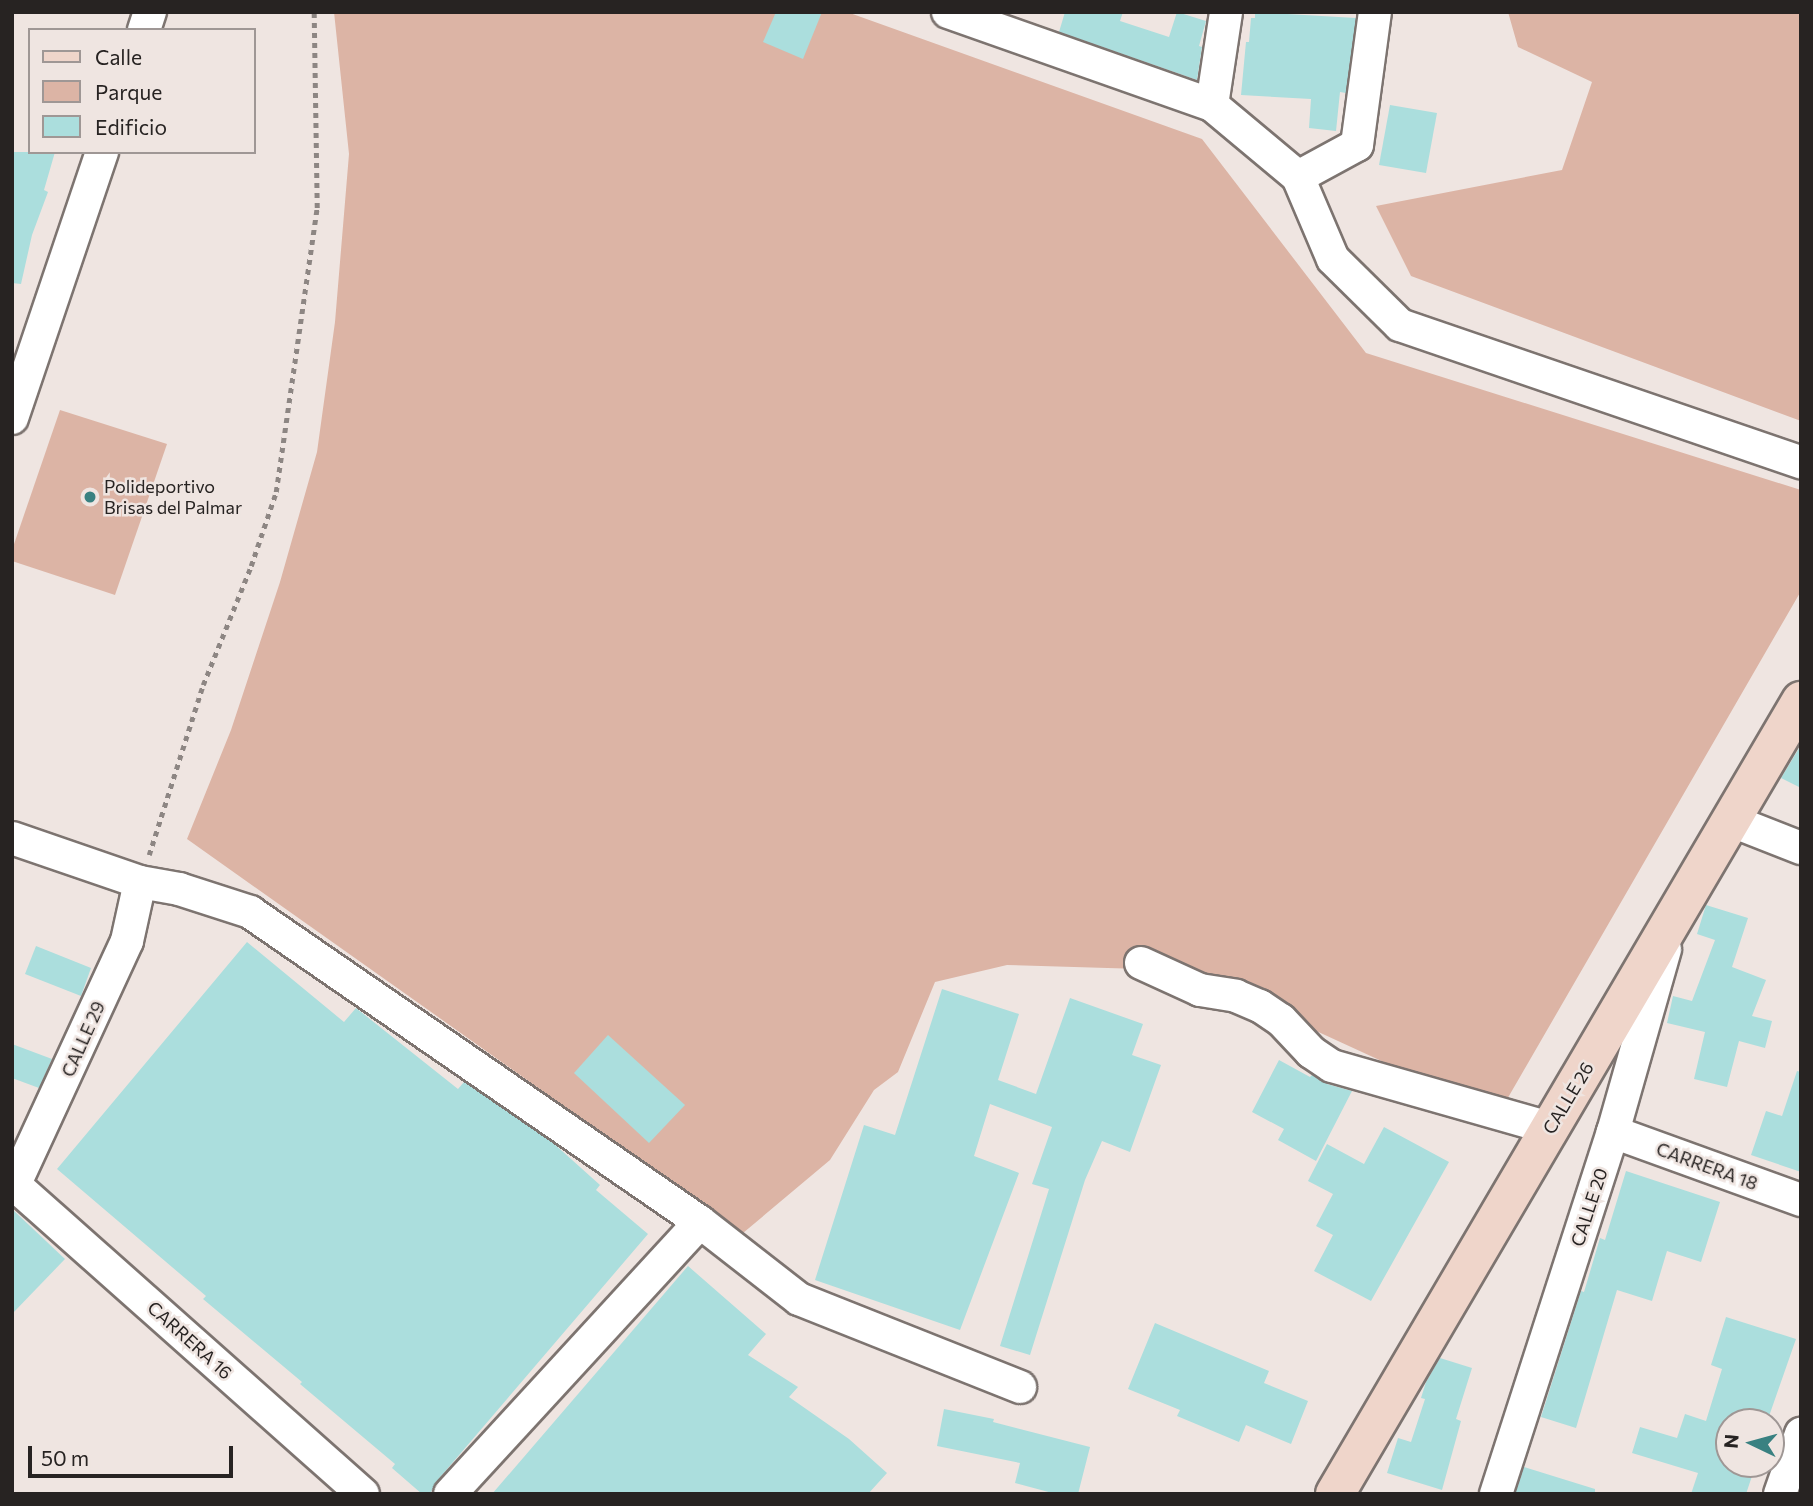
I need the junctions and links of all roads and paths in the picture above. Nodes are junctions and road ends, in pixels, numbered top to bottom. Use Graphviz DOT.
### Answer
graph roads {
  1 [pos="314,12"];
  2 [pos="948,12"];
  3 [pos="1226,12"];
  4 [pos="1375,12"];
  5 [pos="1212,105"];
  6 [pos="102,154"];
  7 [pos="1298,177"];
  8 [pos="25,336"];
  9 [pos="12,418"];
  10 [pos="1801,462"];
  11 [pos="1801,701"];
  12 [pos="1732,821"];
  13 [pos="12,838"];
  14 [pos="1801,848"];
  15 [pos="140,882"];
  16 [pos="1674,917"];
  17 [pos="1141,963"];
  18 [pos="1550,1128"];
  19 [pos="1613,1132"];
  20 [pos="14,1188"];
  21 [pos="1801,1200"];
  22 [pos="700,1222"];
  23 [pos="1020,1387"];
  24 [pos="1801,1434"];
  25 [pos="363,1494"];
  26 [pos="450,1494"];
  27 [pos="1335,1494"];
  28 [pos="1496,1494"];
  29 [pos="1780,1494"];
  1 -- 15 [label="path"];
  2 -- 5 [label="street"];
  3 -- 5 [label="street"];
  4 -- 7 [label="street"];
  5 -- 7 [label="street"];
  6 -- 8 [label="street"];
  7 -- 10 [label="street"];
  8 -- 9 [label="street"];
  11 -- 12 [label="street, CALLE 26"];
  12 -- 14 [label="street"];
  12 -- 16 [label="street, CALLE 26"];
  13 -- 15 [label="street"];
  15 -- 20 [label="street, CALLE 29"];
  15 -- 22 [label="street"];
  16 -- 18 [label="street, CALLE 26"];
  16 -- 19 [label="street, CALLE 20"];
  17 -- 18 [label="street"];
  18 -- 27 [label="street, CALLE 26"];
  19 -- 21 [label="street, CARRERA 18"];
  19 -- 28 [label="street, CALLE 20"];
  20 -- 25 [label="street, CARRERA 16"];
  22 -- 23 [label="street"];
  22 -- 26 [label="street"];
  24 -- 29 [label="street"];
}
